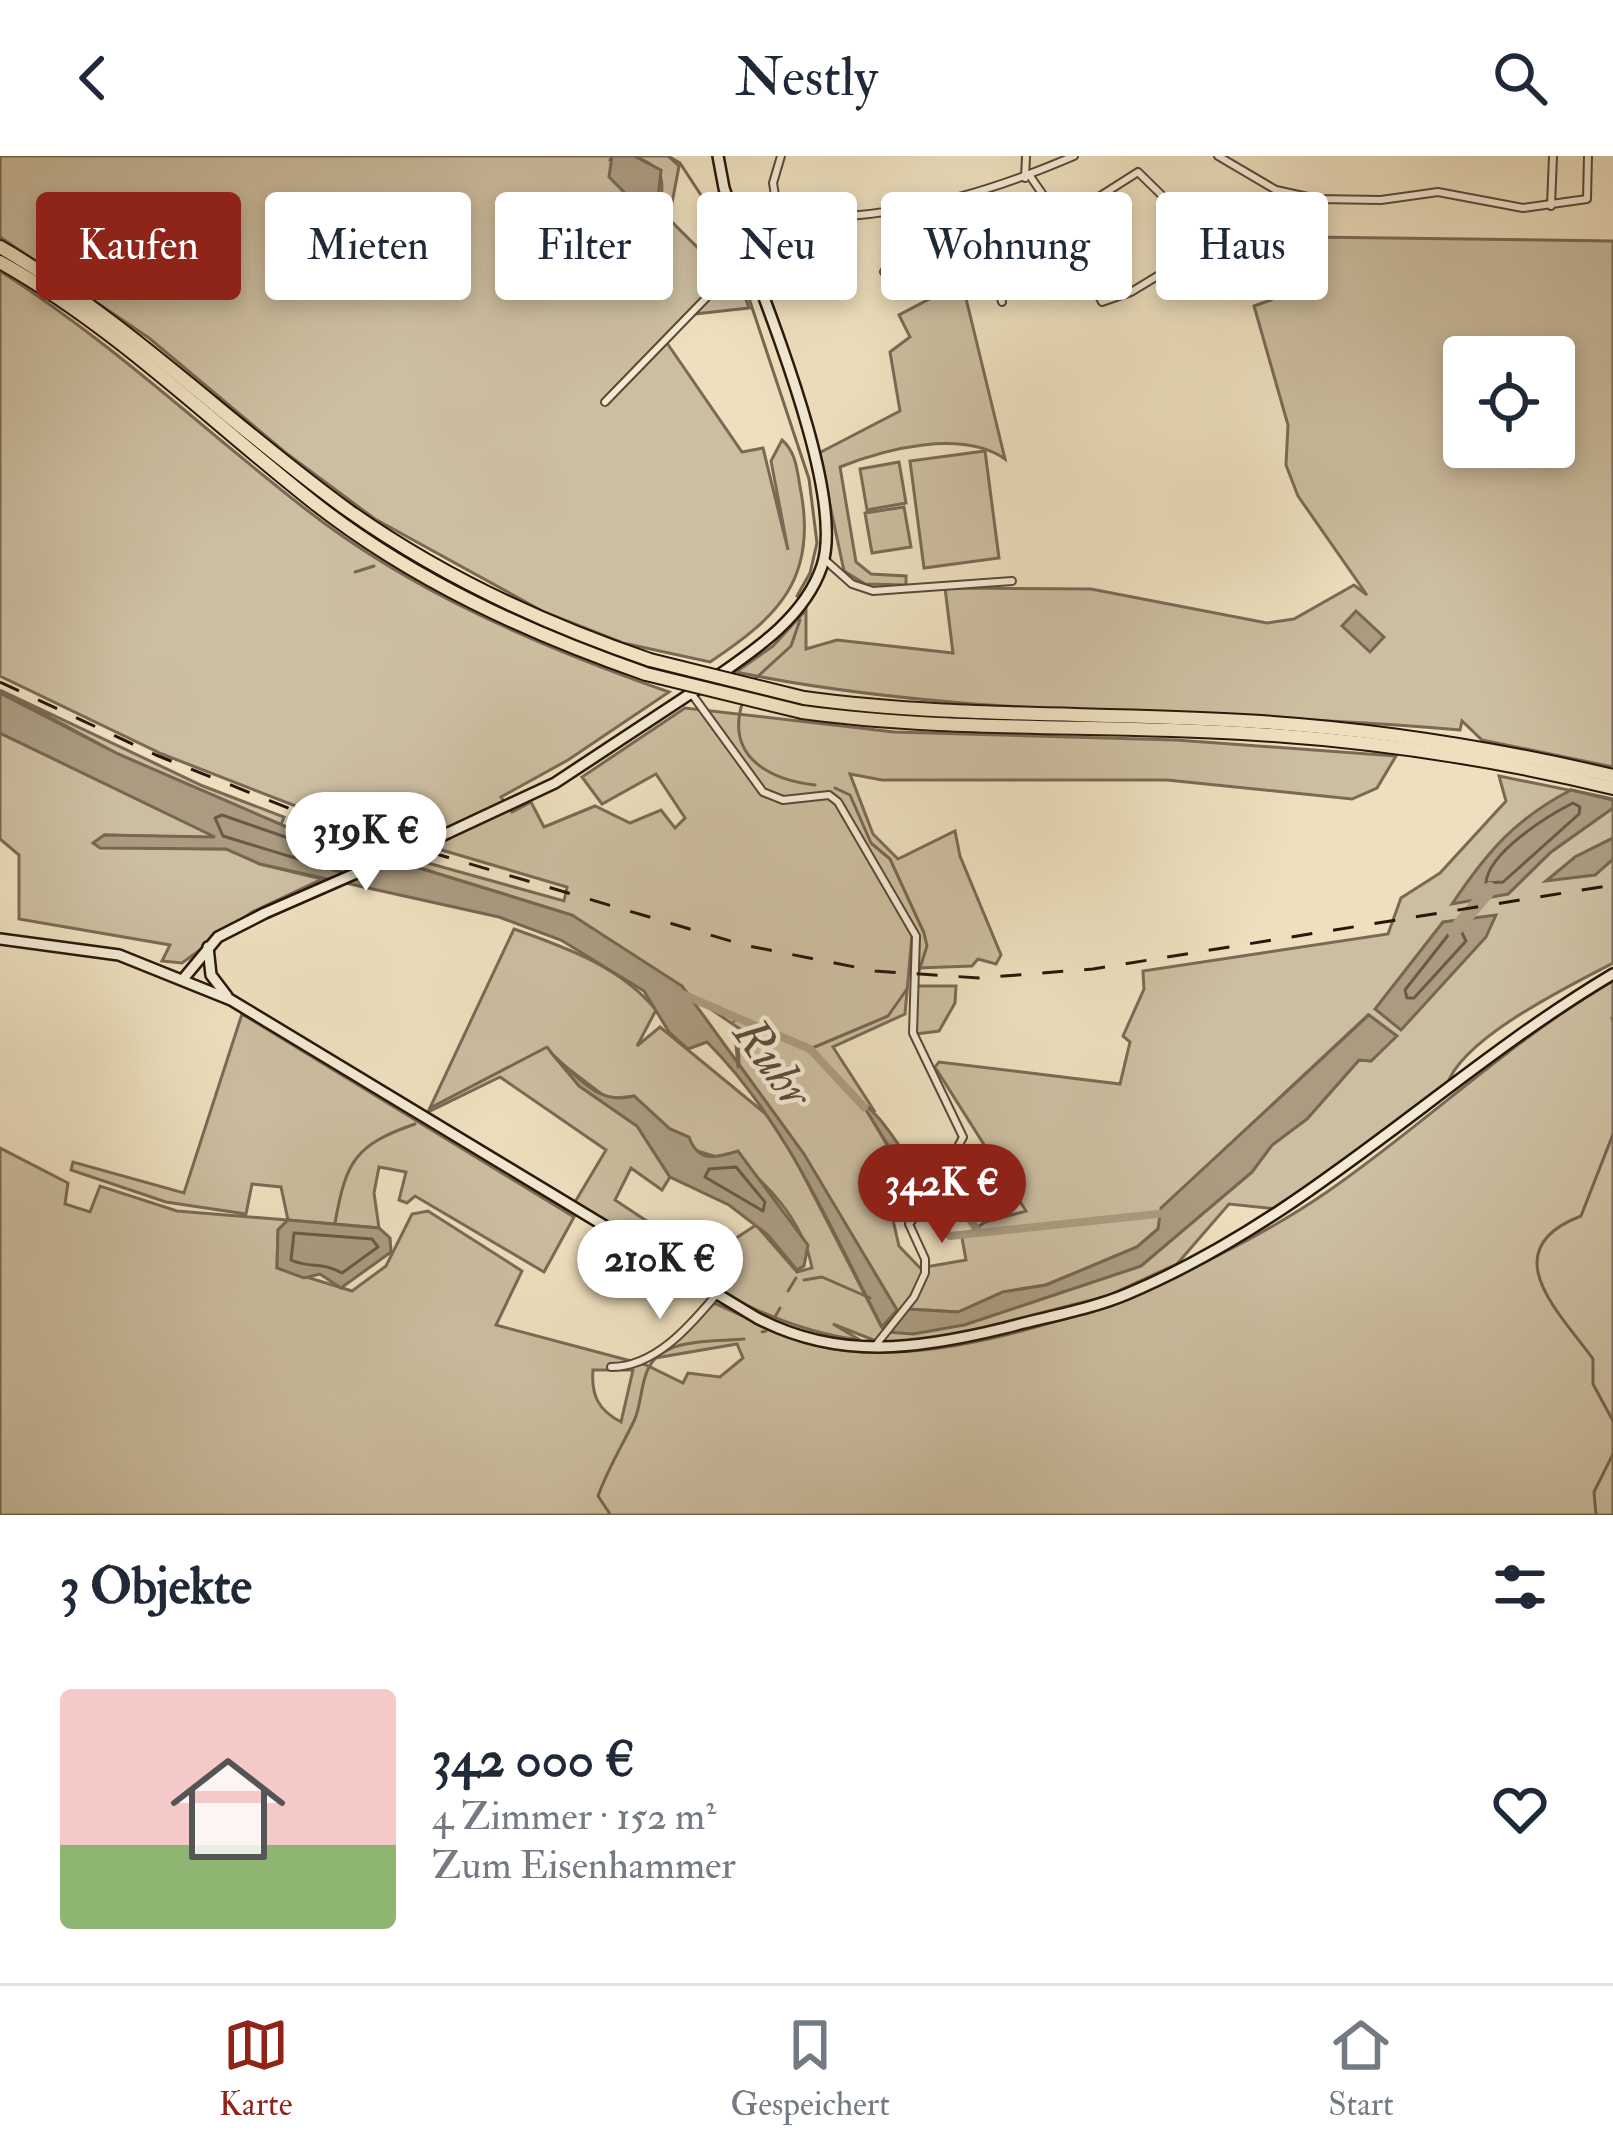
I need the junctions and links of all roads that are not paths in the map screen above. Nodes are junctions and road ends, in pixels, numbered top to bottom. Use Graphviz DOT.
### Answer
graph roads {
  1 [pos="718,156"];
  2 [pos="781,156"];
  3 [pos="1026,156"];
  4 [pos="1074,156"];
  5 [pos="1218,156"];
  6 [pos="1553,156"];
  7 [pos="1588,156"];
  8 [pos="1028,177"];
  9 [pos="727,192"];
  10 [pos="774,192"];
  11 [pos="978,192"];
  12 [pos="1039,192"];
  13 [pos="1104,192"];
  14 [pos="1159,192"];
  15 [pos="1551,206"];
  16 [pos="0,247"];
  17 [pos="0,262"];
  18 [pos="704,300"];
  19 [pos="755,300"];
  20 [pos="604,402"];
  21 [pos="824,559"];
  22 [pos="1012,581"];
  23 [pos="648,667"];
  24 [pos="691,693"];
  25 [pos="1363,737"];
  26 [pos="1613,776"];
  27 [pos="1613,788"];
  28 [pos="0,939"];
  29 [pos="208,947"];
  30 [pos="1613,974"];
  31 [pos="184,978"];
  32 [pos="231,1000"];
  33 [pos="716,1294"];
  34 [pos="873,1348"];
  35 [pos="611,1367"];
  1 -- 9 [label="main road"];
  2 -- 10 [label="street"];
  3 -- 8 [label="street"];
  4 -- 8 [label="street"];
  5 -- 15 [label="street"];
  6 -- 15 [label="street"];
  7 -- 15 [label="street"];
  8 -- 11 [label="street"];
  8 -- 12 [label="street"];
  13 -- 14 [label="street"];
  16 -- 23 [label="highway"];
  17 -- 23 [label="highway"];
  18 -- 20 [label="street"];
  19 -- 21 [label="main road"];
  21 -- 22 [label="street"];
  21 -- 24 [label="main road"];
  23 -- 25 [label="highway, bridge"];
  24 -- 29 [label="main road, bridge"];
  24 -- 34 [label="street"];
  25 -- 26 [label="highway"];
  25 -- 27 [label="highway"];
  28 -- 31 [label="main road"];
  29 -- 31 [label="main road"];
  29 -- 32 [label="main road"];
  30 -- 34 [label="main road"];
  31 -- 32 [label="main road"];
  32 -- 33 [label="main road"];
  33 -- 34 [label="main road"];
  33 -- 35 [label="street"];
}
